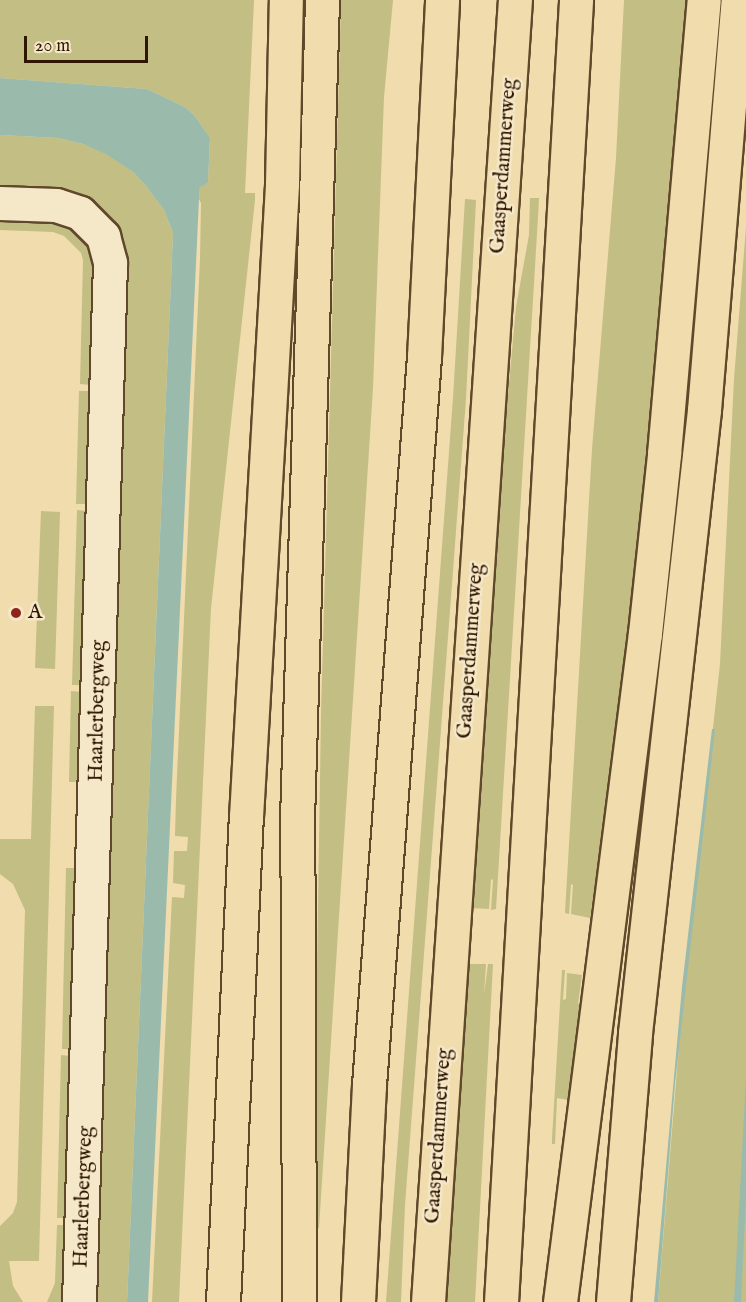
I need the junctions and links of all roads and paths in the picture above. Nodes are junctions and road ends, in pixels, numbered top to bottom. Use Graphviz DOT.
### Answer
graph roads {
  1 [pos="286,0"];
  2 [pos="322,0"];
  3 [pos="442,0"];
  4 [pos="514,0"];
  5 [pos="576,0"];
  6 [pos="704,0"];
  7 [pos="738,0"];
  8 [pos="0,203"];
  9 [pos="79,1302"];
  10 [pos="223,1302"];
  11 [pos="299,1302"];
  12 [pos="358,1302"];
  13 [pos="428,1302"];
  14 [pos="501,1302"];
  15 [pos="560,1302"];
  16 [pos="613,1302"];
  1 -- 10 [label="highway"];
  2 -- 11 [label="highway"];
  3 -- 12 [label="highway"];
  4 -- 13 [label="highway, Gaasperdammerweg"];
  5 -- 14 [label="highway"];
  6 -- 15 [label="highway"];
  7 -- 16 [label="highway"];
  8 -- 9 [label="street, Haarlerbergweg"];
}
